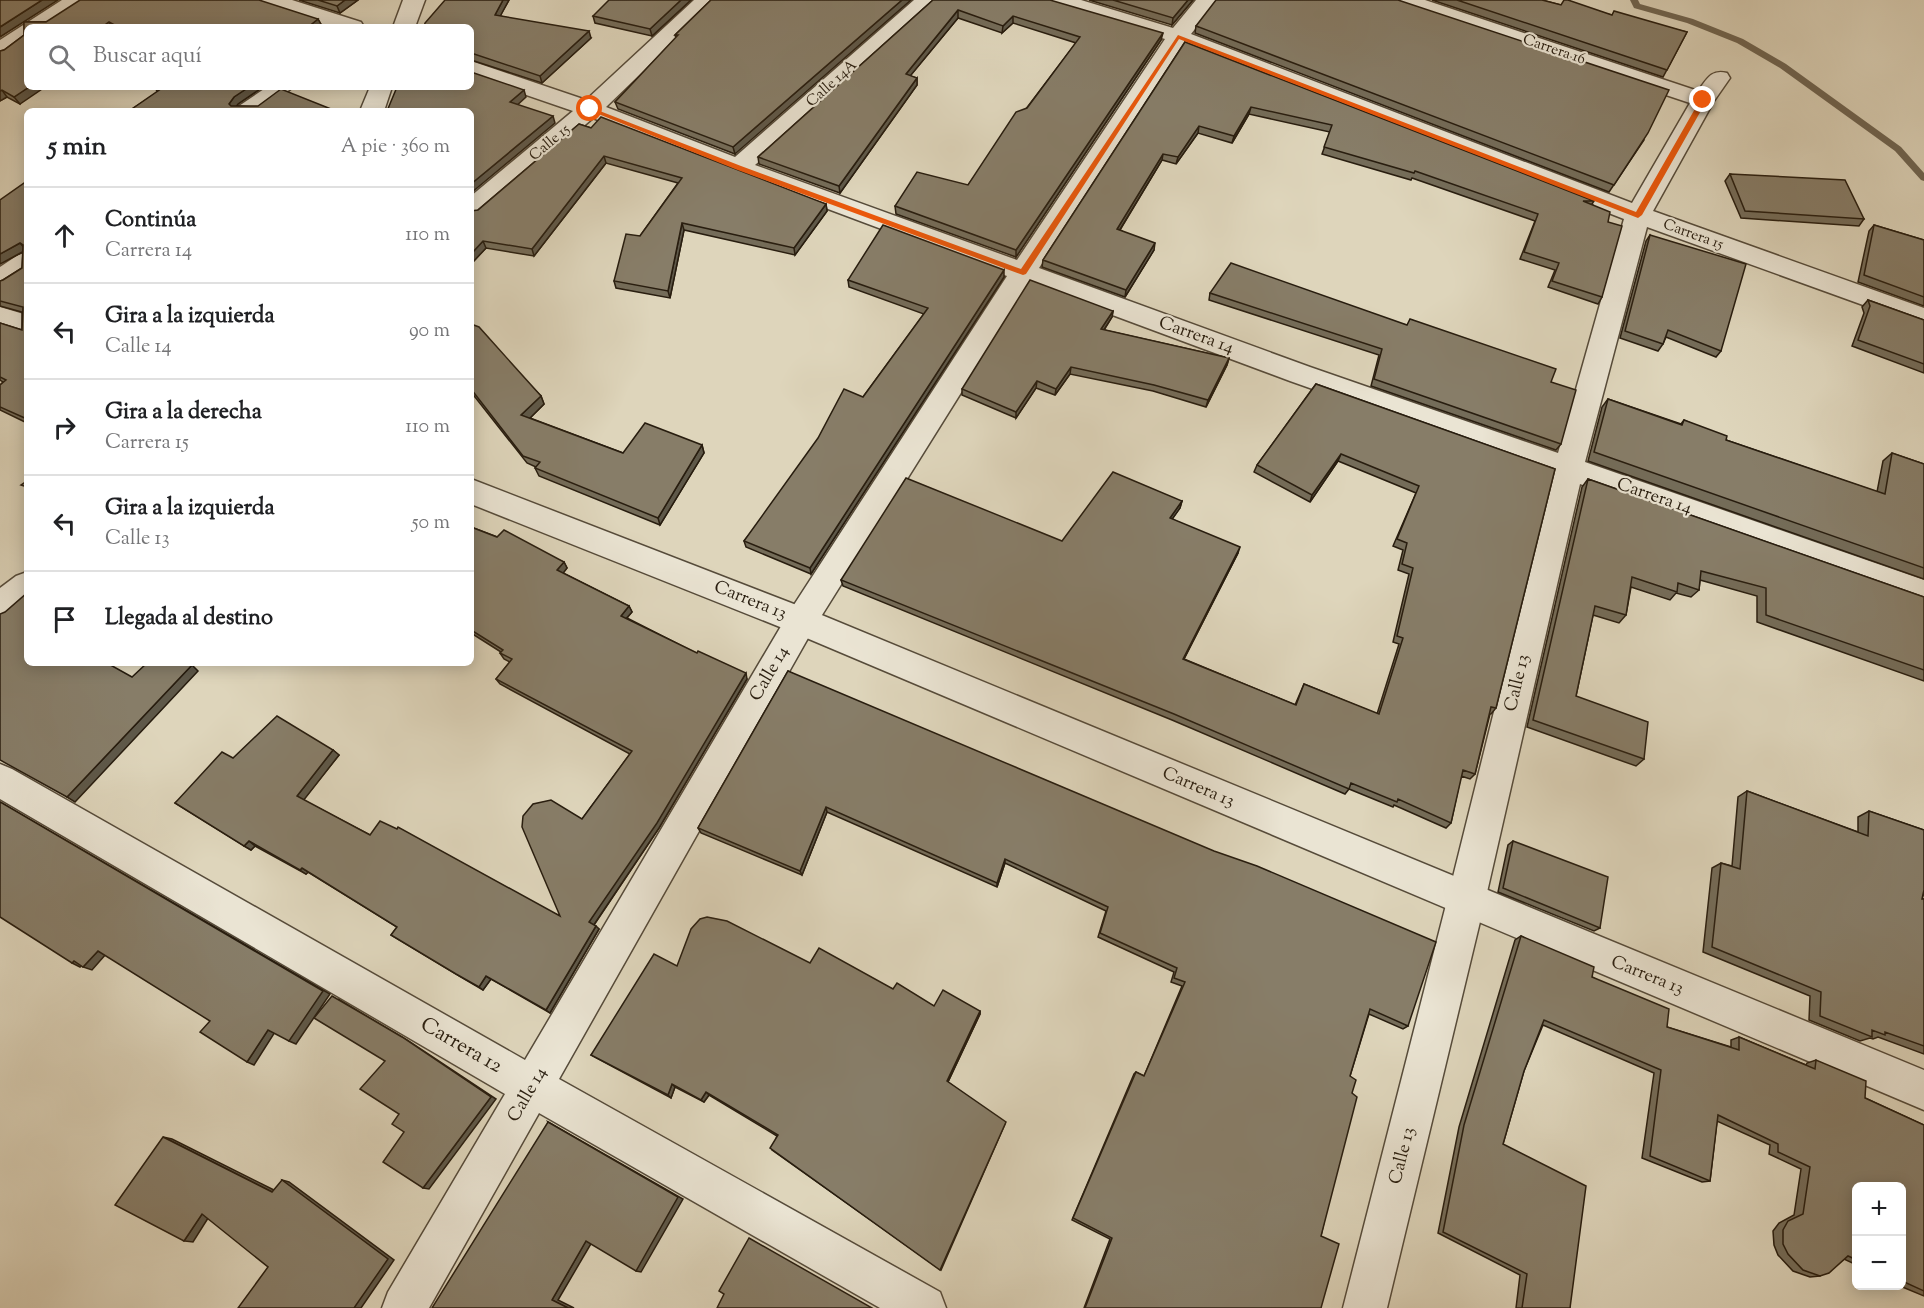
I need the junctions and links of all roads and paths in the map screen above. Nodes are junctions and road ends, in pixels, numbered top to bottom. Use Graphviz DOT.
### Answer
graph roads {
  1 [pos="76,0"];
  2 [pos="271,0"];
  3 [pos="414,0"];
  4 [pos="706,0"];
  5 [pos="927,0"];
  6 [pos="1058,0"];
  7 [pos="1207,0"];
  8 [pos="1404,0"];
  9 [pos="40,24"];
  10 [pos="344,24"];
  11 [pos="405,24"];
  12 [pos="24,34"];
  13 [pos="1178,36"];
  14 [pos="0,50"];
  15 [pos="474,69"];
  16 [pos="1711,89"];
  17 [pos="278,90"];
  18 [pos="380,90"];
  19 [pos="251,108"];
  20 [pos="373,108"];
  21 [pos="590,109"];
  22 [pos="738,167"];
  23 [pos="474,206"];
  24 [pos="1638,215"];
  25 [pos="24,263"];
  26 [pos="1023,272"];
  27 [pos="0,279"];
  28 [pos="0,316"];
  29 [pos="1924,318"];
  30 [pos="24,324"];
  31 [pos="1569,468"];
  32 [pos="474,492"];
  33 [pos="24,587"];
  34 [pos="1924,593"];
  35 [pos="0,607"];
  36 [pos="801,621"];
  37 [pos="0,780"];
  38 [pos="1466,901"];
  39 [pos="532,1087"];
  40 [pos="1924,1090"];
  41 [pos="404,1308"];
  42 [pos="924,1308"];
  43 [pos="1365,1308"];
  1 -- 9 [label="street"];
  2 -- 10 [label="street"];
  3 -- 11 [label="street"];
  4 -- 21 [label="street, Calle 15"];
  5 -- 22 [label="street, Calle 14A"];
  6 -- 13 [label="street, Carrera 15"];
  7 -- 13 [label="street, Calle 14"];
  8 -- 16 [label="street, Carrera 16"];
  12 -- 14 [label="street"];
  13 -- 24 [label="street, Carrera 15"];
  13 -- 26 [label="street, Calle 14"];
  15 -- 21 [label="street, Carrera 14"];
  16 -- 24 [label="street, Calle 13"];
  17 -- 19 [label="street"];
  18 -- 20 [label="street"];
  21 -- 22 [label="street, Carrera 14"];
  21 -- 23 [label="street, Calle 15"];
  22 -- 26 [label="street, Carrera 14"];
  24 -- 29 [label="street, Carrera 15"];
  24 -- 31 [label="street, Calle 13"];
  25 -- 27 [label="street"];
  26 -- 31 [label="street, Carrera 14"];
  26 -- 36 [label="street, Calle 14"];
  28 -- 30 [label="street"];
  31 -- 34 [label="street, Carrera 14"];
  31 -- 38 [label="street, Calle 13"];
  32 -- 36 [label="street, Carrera 13"];
  33 -- 35 [label="street"];
  36 -- 38 [label="street, Carrera 13"];
  36 -- 39 [label="street, Calle 14"];
  37 -- 39 [label="street, Carrera 12"];
  38 -- 40 [label="street, Carrera 13"];
  38 -- 43 [label="street, Calle 13"];
  39 -- 41 [label="street, Calle 14"];
  39 -- 42 [label="street, Carrera 12"];
}
